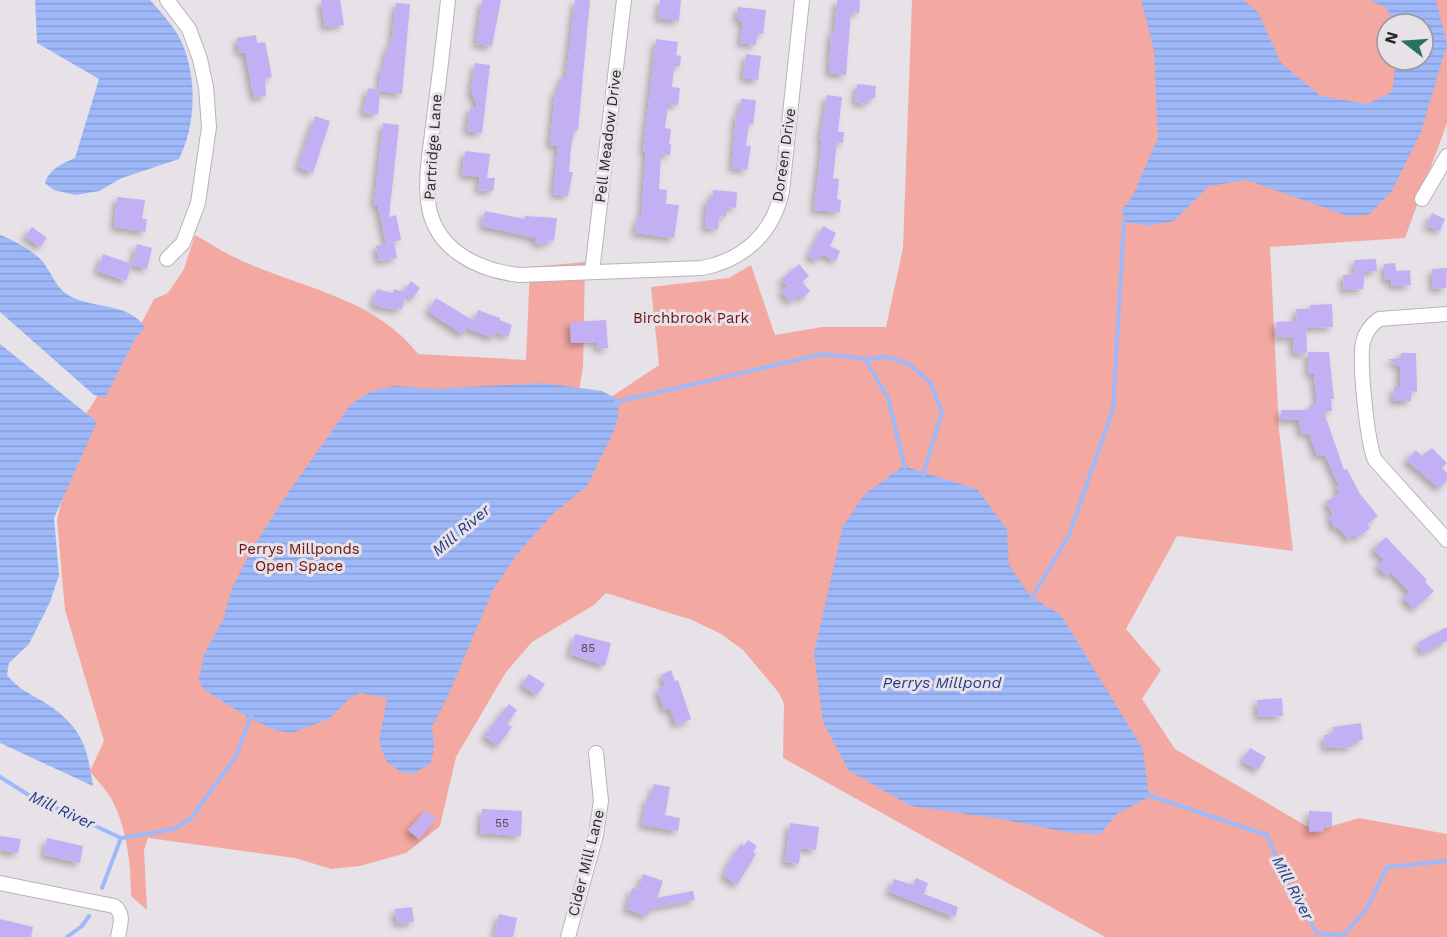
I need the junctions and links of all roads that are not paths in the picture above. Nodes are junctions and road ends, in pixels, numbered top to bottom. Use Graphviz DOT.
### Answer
graph roads {
  1 [pos="167,0"];
  2 [pos="448,0"];
  3 [pos="624,0"];
  4 [pos="802,0"];
  5 [pos="1447,156"];
  6 [pos="1422,199"];
  7 [pos="167,259"];
  8 [pos="592,272"];
  9 [pos="1447,314"];
  10 [pos="1444,531"];
  11 [pos="596,753"];
  12 [pos="0,883"];
  13 [pos="117,937"];
  14 [pos="568,937"];
  1 -- 7 [label="street"];
  2 -- 8 [label="street, Partridge Lane"];
  3 -- 8 [label="street, Pell Meadow Drive"];
  4 -- 8 [label="street, Doreen Drive"];
  5 -- 6 [label="street"];
  9 -- 10 [label="street"];
  11 -- 14 [label="street, Cider Mill Lane"];
  12 -- 13 [label="street"];
}
